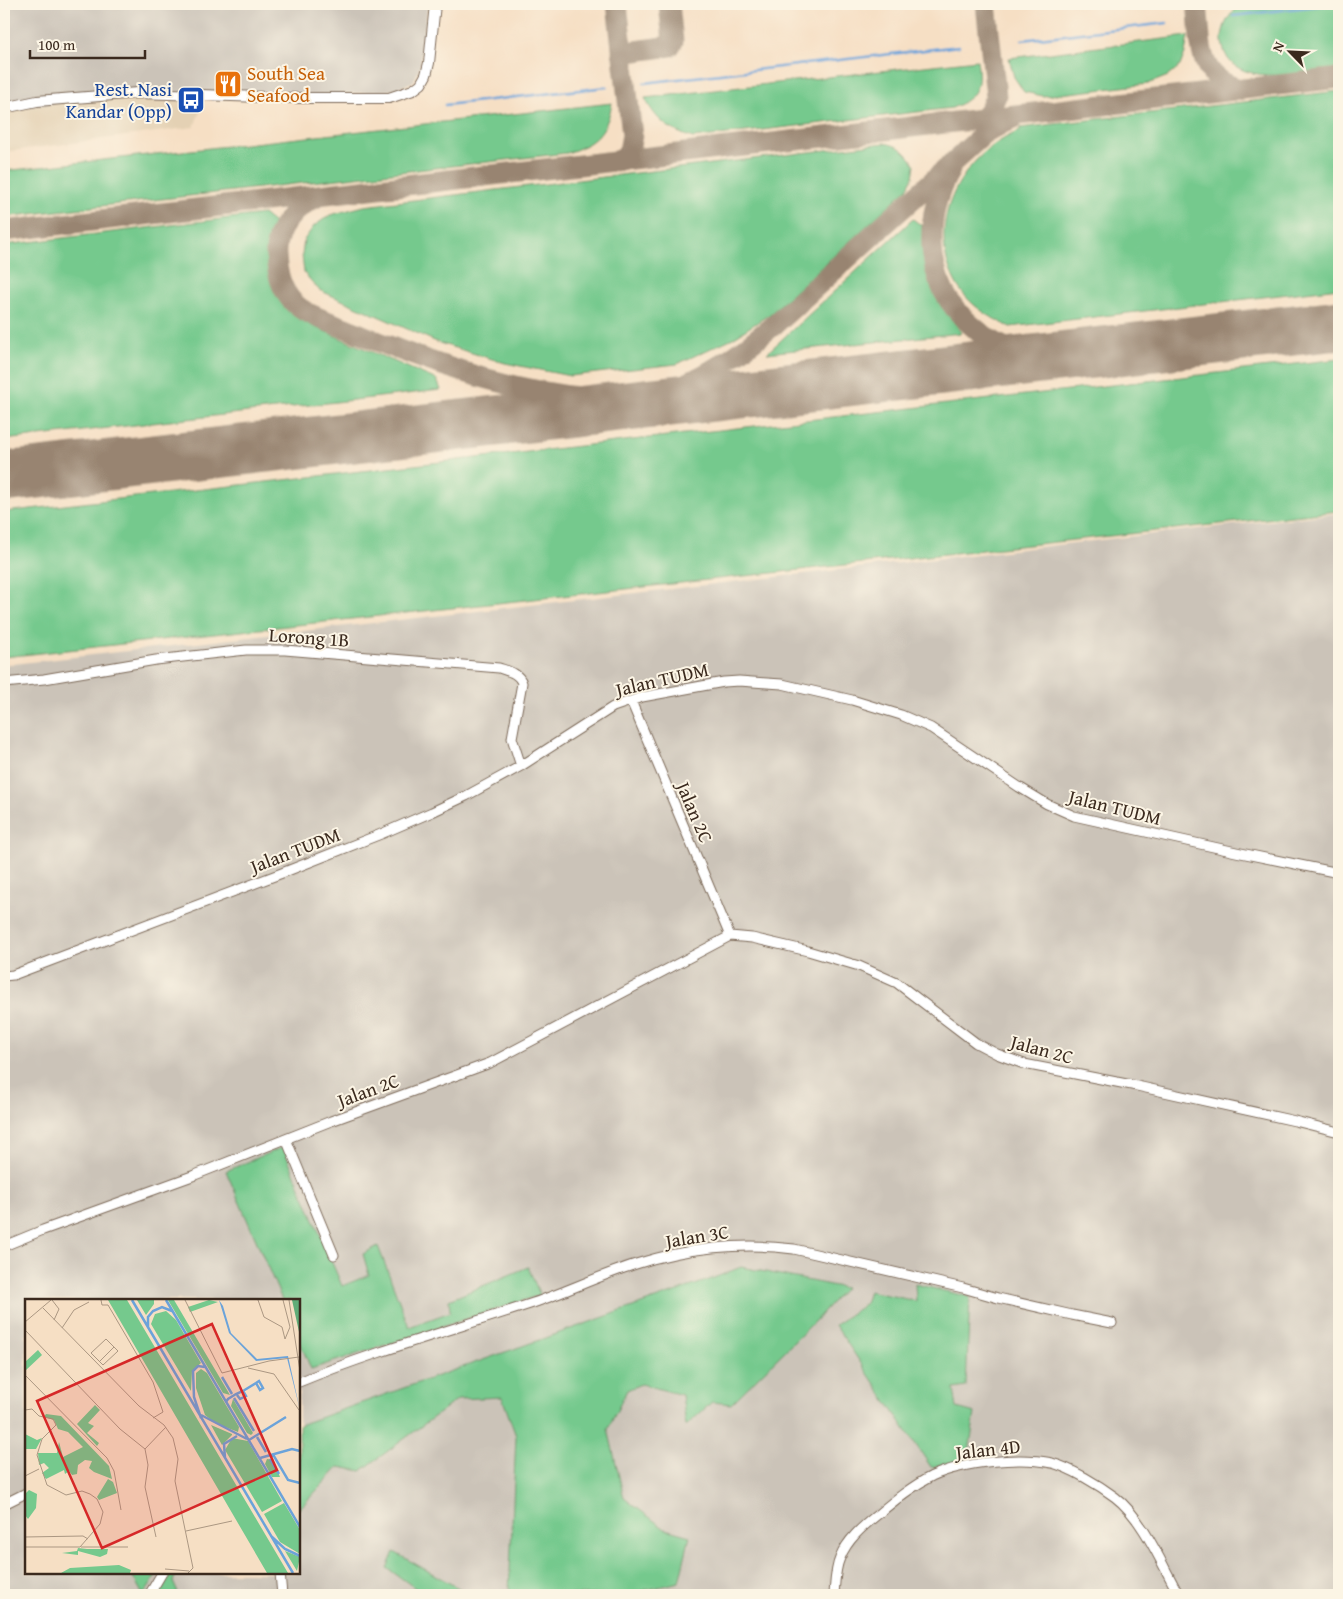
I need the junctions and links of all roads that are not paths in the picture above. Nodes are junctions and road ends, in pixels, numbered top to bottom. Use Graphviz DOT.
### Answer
graph roads {
  1 [pos="435,4"];
  2 [pos="4,108"];
  3 [pos="4,683"];
  4 [pos="631,701"];
  5 [pos="521,766"];
  6 [pos="1339,873"];
  7 [pos="730,936"];
  8 [pos="8,976"];
  9 [pos="4,981"];
  10 [pos="1339,1132"];
  11 [pos="286,1139"];
  12 [pos="4,1246"];
  13 [pos="334,1255"];
  14 [pos="1112,1322"];
  15 [pos="300,1382"];
  16 [pos="25,1494"];
  17 [pos="4,1504"];
  18 [pos="161,1574"];
  19 [pos="280,1574"];
  20 [pos="149,1595"];
  21 [pos="282,1595"];
  22 [pos="834,1595"];
  23 [pos="1179,1595"];
  1 -- 2 [label="street"];
  3 -- 5 [label="street, Lorong 1B"];
  4 -- 5 [label="street, Jalan TUDM"];
  4 -- 6 [label="street, Jalan TUDM"];
  4 -- 7 [label="street, Jalan 2C"];
  5 -- 8 [label="street, Jalan TUDM"];
  7 -- 10 [label="street, Jalan 2C"];
  7 -- 11 [label="street, Jalan 2C"];
  8 -- 9 [label="street, Jalan TUDM"];
  11 -- 12 [label="street, Jalan 2C"];
  11 -- 13 [label="street"];
  14 -- 15 [label="street, Jalan 3C"];
  16 -- 17 [label="street"];
  18 -- 20 [label="street"];
  19 -- 21 [label="street"];
  22 -- 23 [label="street, Jalan 4D"];
}
